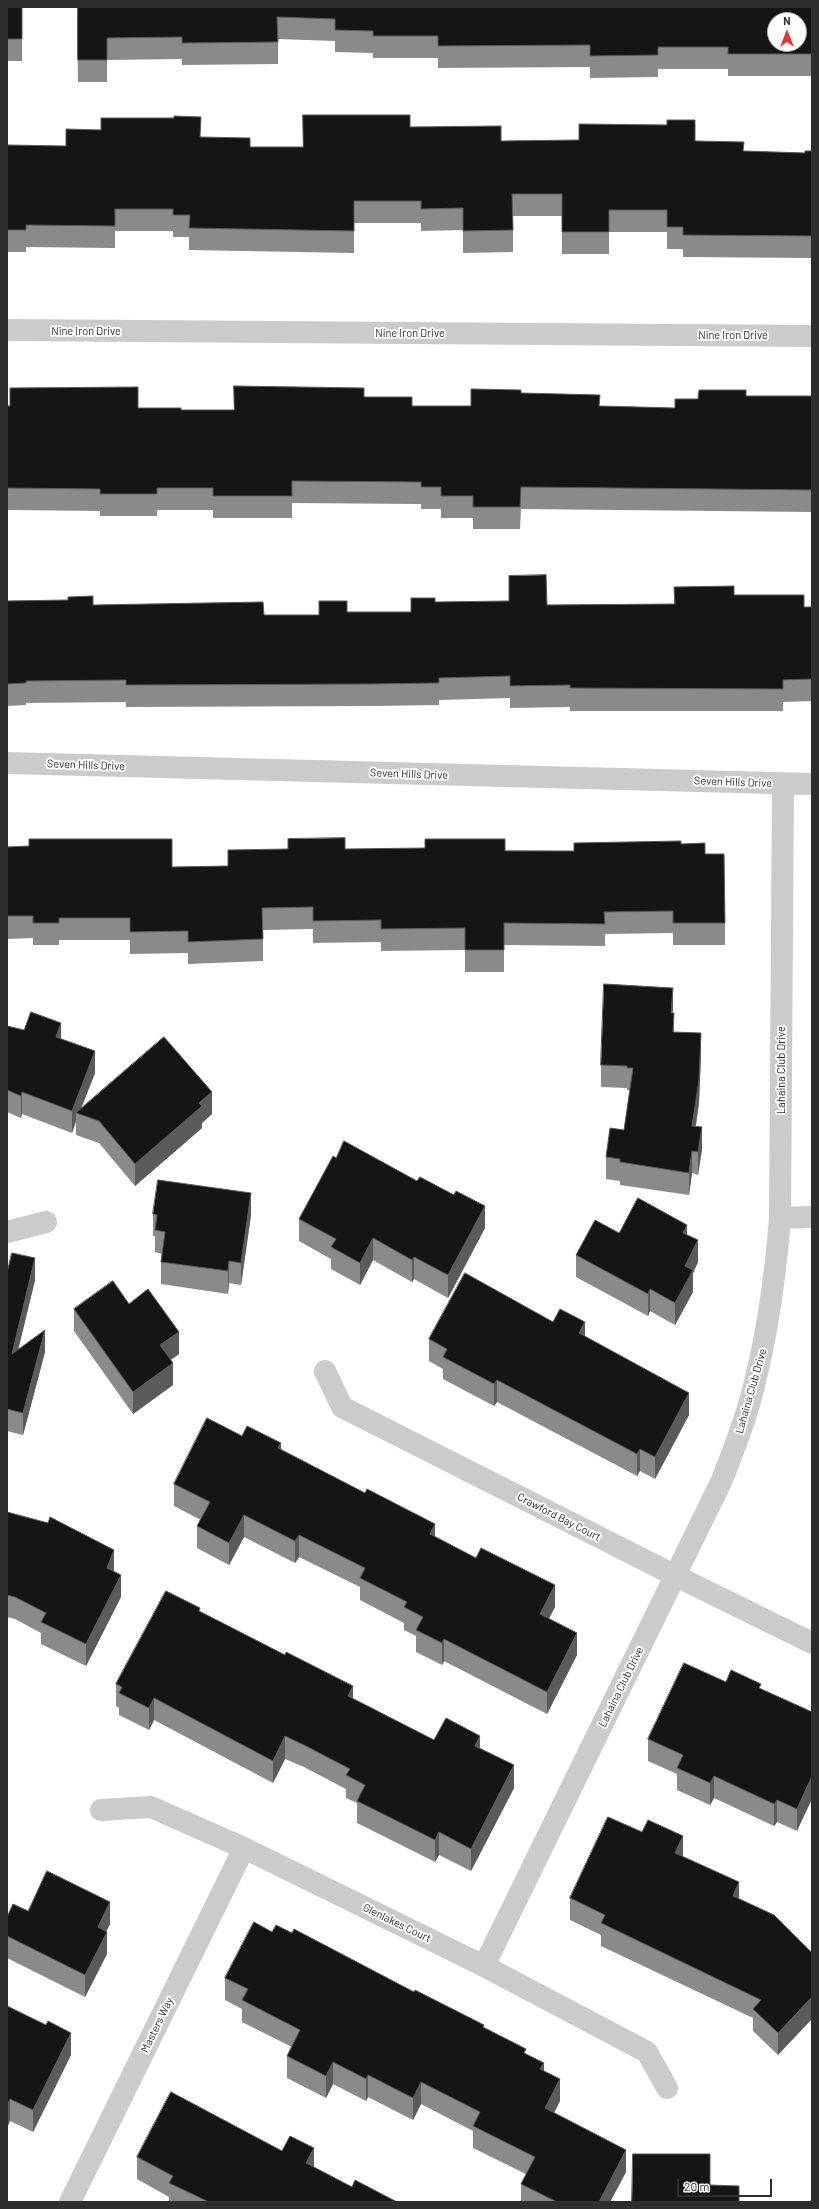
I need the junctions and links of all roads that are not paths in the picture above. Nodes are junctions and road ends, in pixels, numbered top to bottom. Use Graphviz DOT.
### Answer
graph roads {
  1 [pos="7,330"];
  2 [pos="812,336"];
  3 [pos="7,763"];
  4 [pos="783,784"];
  5 [pos="812,784"];
  6 [pos="780,1218"];
  7 [pos="812,1218"];
  8 [pos="46,1222"];
  9 [pos="7,1232"];
  10 [pos="325,1372"];
  11 [pos="676,1576"];
  12 [pos="812,1643"];
  13 [pos="101,1810"];
  14 [pos="244,1848"];
  15 [pos="484,1966"];
  16 [pos="667,2088"];
  17 [pos="70,2202"];
  1 -- 2 [label="street, Nine Iron Drive"];
  3 -- 4 [label="street, Seven Hills Drive"];
  4 -- 5 [label="street, Seven Hills Drive"];
  4 -- 6 [label="street, Lahaina Club Drive"];
  6 -- 7 [label="street"];
  6 -- 11 [label="street, Lahaina Club Drive"];
  8 -- 9 [label="street"];
  10 -- 11 [label="street, Crawford Bay Court"];
  11 -- 12 [label="street, Crawford Bay Court"];
  11 -- 15 [label="street, Lahaina Club Drive"];
  13 -- 14 [label="street, Glenlakes Court"];
  14 -- 15 [label="street, Glenlakes Court"];
  14 -- 17 [label="street, Masters Way"];
  15 -- 16 [label="street, Glenlakes Court"];
}
